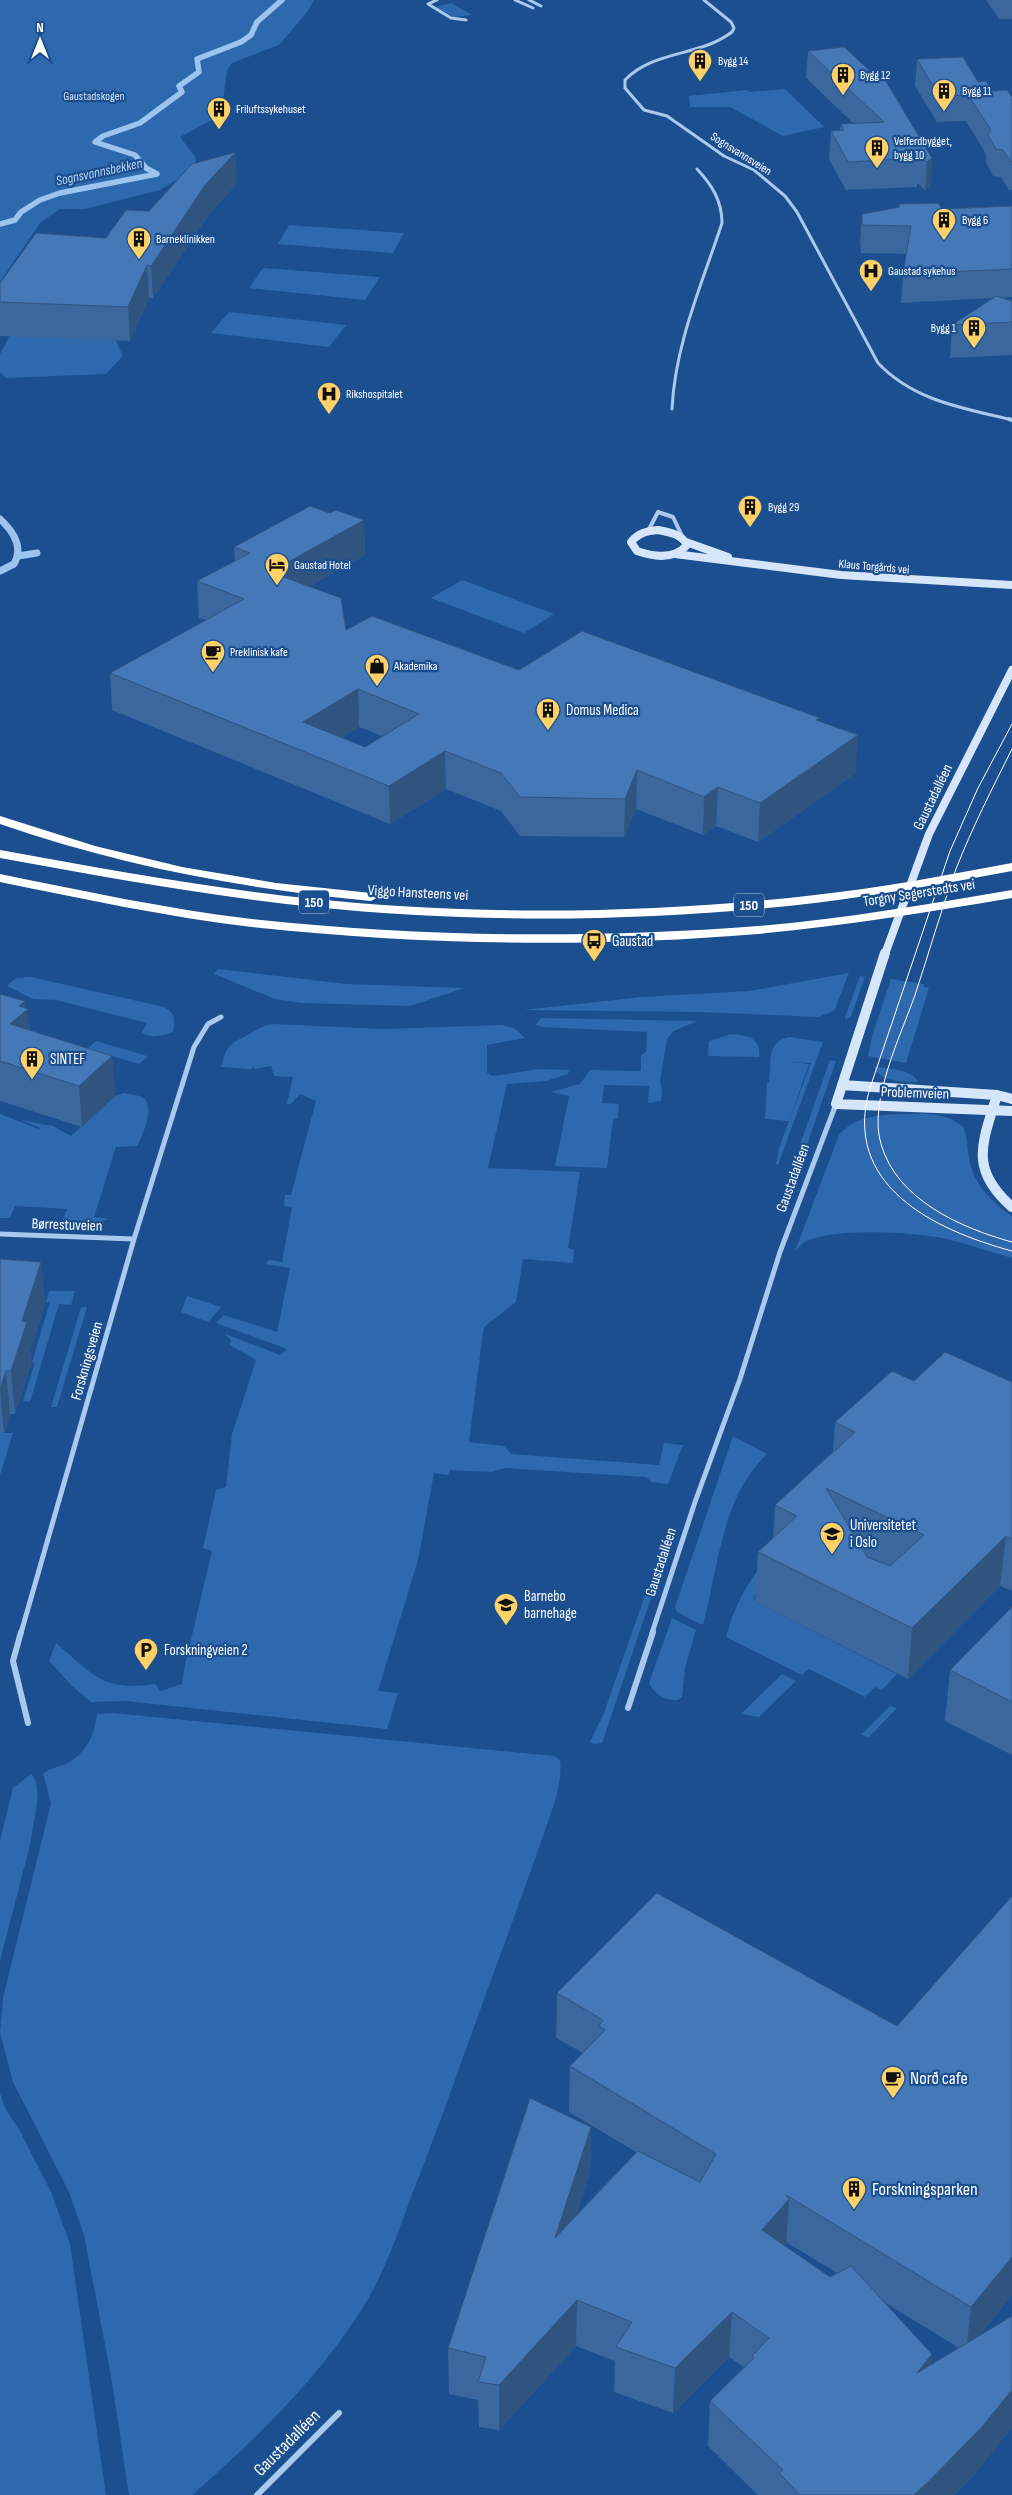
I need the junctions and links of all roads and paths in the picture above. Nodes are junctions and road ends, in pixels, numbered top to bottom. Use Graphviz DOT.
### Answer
graph roads {
  1 [pos="437,0"];
  2 [pos="515,0"];
  3 [pos="529,0"];
  4 [pos="704,0"];
  5 [pos="541,6"];
  6 [pos="533,8"];
  7 [pos="466,20"];
  8 [pos="697,169"];
  9 [pos="672,410"];
  10 [pos="1012,420"];
  11 [pos="648,532"];
  12 [pos="684,539"];
  13 [pos="675,554"];
  14 [pos="736,561"];
  15 [pos="1012,585"];
  16 [pos="1012,670"];
  17 [pos="0,820"];
  18 [pos="0,854"];
  19 [pos="1012,867"];
  20 [pos="0,878"];
  21 [pos="0,884"];
  22 [pos="50,890"];
  23 [pos="1012,894"];
  24 [pos="838,896"];
  25 [pos="632,912"];
  26 [pos="221,1017"];
  27 [pos="842,1085"];
  28 [pos="997,1095"];
  29 [pos="1012,1099"];
  30 [pos="836,1104"];
  31 [pos="1012,1111"];
  32 [pos="992,1112"];
  33 [pos="1012,1207"];
  34 [pos="0,1234"];
  35 [pos="134,1239"];
  36 [pos="628,1708"];
  37 [pos="28,1723"];
  38 [pos="339,2413"];
  39 [pos="257,2495"];
  1 -- 7 [label="street"];
  2 -- 6 [label="street"];
  3 -- 5 [label="street"];
  4 -- 10 [label="street, Sognsvannsveien"];
  8 -- 9 [label="street"];
  11 -- 12 [label="street, Klaus Torgårds vei"];
  11 -- 12 [label="street"];
  11 -- 13 [label="street, Klaus Torgårds vei"];
  12 -- 13 [label="street"];
  12 -- 14 [label="street, Klaus Torgårds vei"];
  13 -- 14 [label="street, Klaus Torgårds vei"];
  14 -- 15 [label="street, Klaus Torgårds vei"];
  16 -- 27 [label="street, Gaustadalléen"];
  17 -- 25 [label="highway"];
  18 -- 25 [label="highway, Viggo Hansteens vei / 150"];
  19 -- 24 [label="highway, Torgny Segerstedts vei / 150"];
  20 -- 22 [label="highway, 150"];
  21 -- 22 [label="highway"];
  22 -- 23 [label="highway, Torgny Segerstedts vei / 150"];
  24 -- 25 [label="highway, Viggo Hansteens vei / 150"];
  26 -- 35 [label="street, Forskningsveien"];
  27 -- 28 [label="street, Problemveien"];
  27 -- 30 [label="street, Gaustadalléen"];
  28 -- 29 [label="street, Problemveien"];
  28 -- 32 [label="street"];
  30 -- 32 [label="street, Problemveien"];
  30 -- 36 [label="street, Gaustadalléen"];
  31 -- 32 [label="street, Problemveien"];
  32 -- 33 [label="street"];
  34 -- 35 [label="street, Børrestuveien"];
  35 -- 37 [label="street, Forskningsveien"];
  38 -- 39 [label="street, Gaustadalléen"];
}
